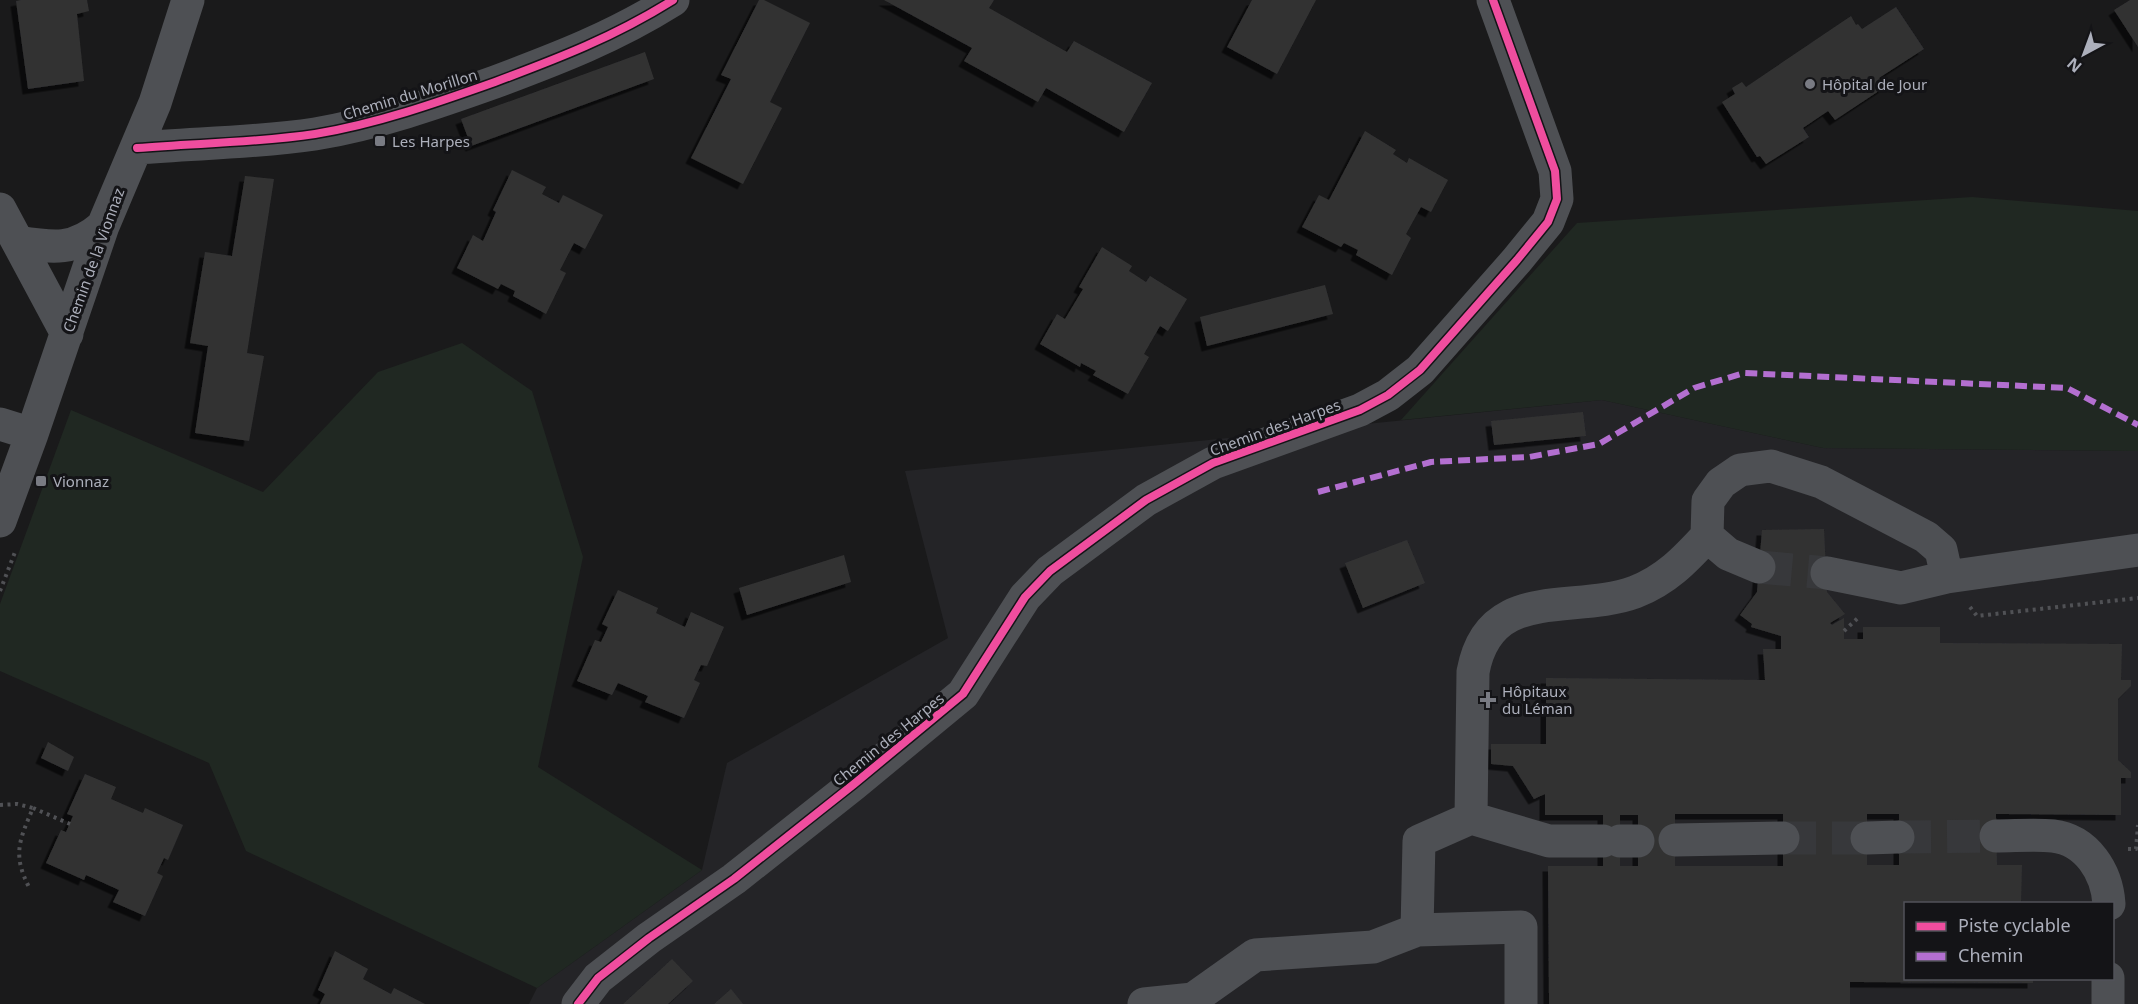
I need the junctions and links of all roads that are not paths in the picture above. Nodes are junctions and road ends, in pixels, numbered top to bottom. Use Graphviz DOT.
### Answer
graph roads {
  1 [pos="188,0"];
  2 [pos="673,0"];
  3 [pos="1492,0"];
  4 [pos="137,148"];
  5 [pos="0,209"];
  6 [pos="103,226"];
  7 [pos="18,242"];
  8 [pos="67,334"];
  9 [pos="0,424"];
  10 [pos="32,434"];
  11 [pos="0,520"];
  12 [pos="1707,536"];
  13 [pos="2138,550"];
  14 [pos="1759,567"];
  15 [pos="1827,573"];
  16 [pos="1947,577"];
  17 [pos="1471,818"];
  18 [pos="1996,836"];
  19 [pos="1783,838"];
  20 [pos="1675,840"];
  21 [pos="1620,841"];
  22 [pos="2109,902"];
  23 [pos="1417,930"];
  24 [pos="2108,980"];
  25 [pos="1193,1001"];
  26 [pos="578,1004"];
  27 [pos="1144,1004"];
  28 [pos="1521,1004"];
  29 [pos="2108,1004"];
  1 -- 4 [label="street, Chemin de la Vionnaz"];
  2 -- 4 [label="street, Chemin du Morillon"];
  3 -- 26 [label="street, Chemin des Harpes"];
  4 -- 6 [label="street, Chemin de la Vionnaz"];
  5 -- 7 [label="street"];
  6 -- 7 [label="street"];
  6 -- 8 [label="street, Chemin de la Vionnaz"];
  7 -- 8 [label="street"];
  8 -- 10 [label="street, Chemin de la Vionnaz"];
  9 -- 10 [label="street"];
  10 -- 11 [label="street, Chemin de la Vionnaz"];
  12 -- 14 [label="street"];
  12 -- 16 [label="street"];
  12 -- 17 [label="street"];
  13 -- 16 [label="street"];
  15 -- 16 [label="street"];
  17 -- 21 [label="street"];
  17 -- 23 [label="street"];
  18 -- 22 [label="street"];
  19 -- 20 [label="street"];
  23 -- 25 [label="street"];
  23 -- 28 [label="street"];
  24 -- 29 [label="street"];
  25 -- 27 [label="street"];
}
